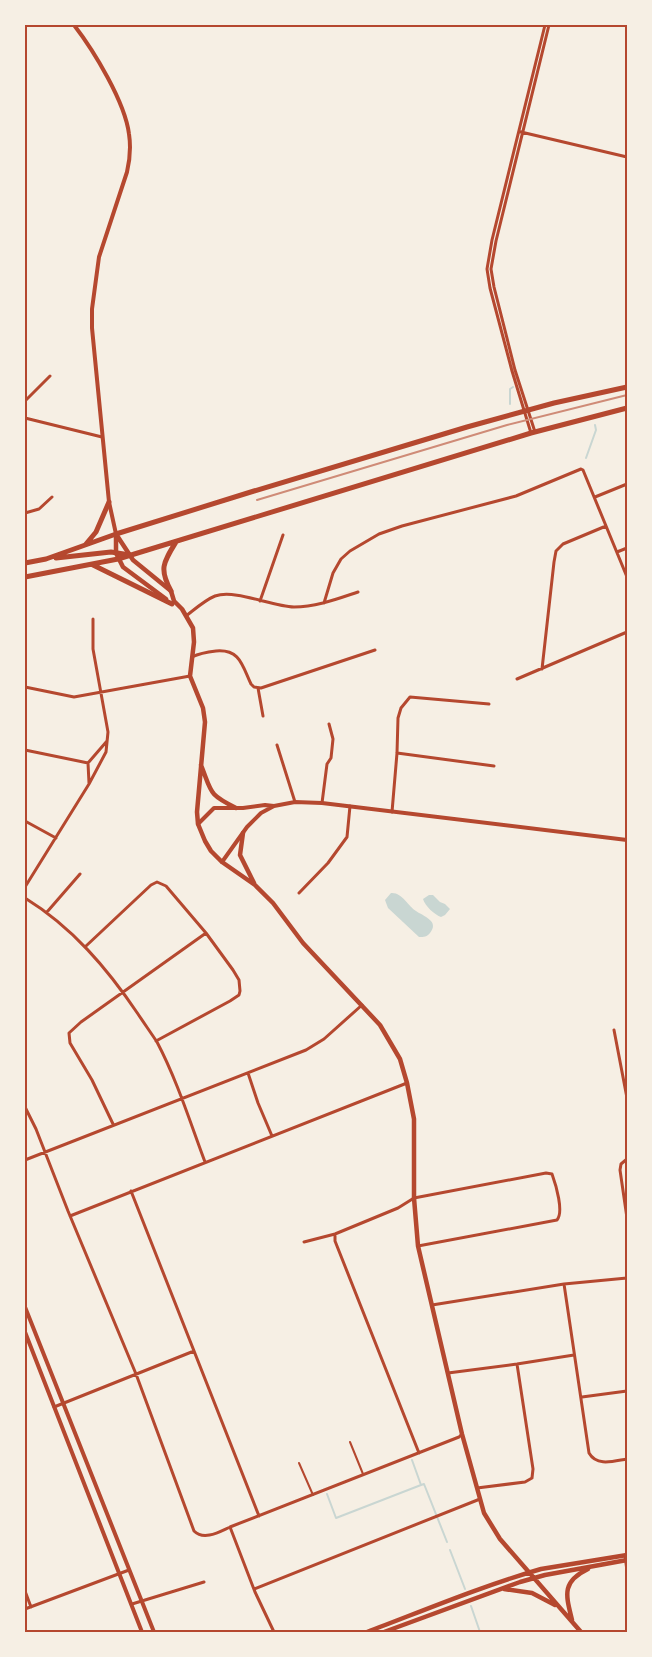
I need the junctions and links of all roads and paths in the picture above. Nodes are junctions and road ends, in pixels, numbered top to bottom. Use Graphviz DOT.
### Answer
graph roads {
  1 [pos="74,25"];
  2 [pos="547,25"];
  3 [pos="520,132"];
  4 [pos="627,157"];
  5 [pos="25,328"];
  6 [pos="25,347"];
  7 [pos="50,376"];
  8 [pos="627,386"];
  9 [pos="25,401"];
  10 [pos="627,408"];
  11 [pos="527,410"];
  12 [pos="25,418"];
  13 [pos="533,432"];
  14 [pos="102,437"];
  15 [pos="627,484"];
  16 [pos="52,497"];
  17 [pos="595,497"];
  18 [pos="109,502"];
  19 [pos="25,513"];
  20 [pos="606,526"];
  21 [pos="116,534"];
  22 [pos="283,535"];
  23 [pos="176,541"];
  24 [pos="84,546"];
  25 [pos="627,548"];
  26 [pos="617,552"];
  27 [pos="116,553"];
  28 [pos="130,555"];
  29 [pos="46,559"];
  30 [pos="118,559"];
  31 [pos="25,564"];
  32 [pos="93,565"];
  33 [pos="627,576"];
  34 [pos="25,577"];
  35 [pos="171,591"];
  36 [pos="358,592"];
  37 [pos="260,601"];
  38 [pos="324,603"];
  39 [pos="172,604"];
  40 [pos="182,609"];
  41 [pos="186,616"];
  42 [pos="93,619"];
  43 [pos="627,632"];
  44 [pos="375,650"];
  45 [pos="192,657"];
  46 [pos="542,669"];
  47 [pos="188,677"];
  48 [pos="517,679"];
  49 [pos="25,687"];
  50 [pos="258,688"];
  51 [pos="102,692"];
  52 [pos="489,704"];
  53 [pos="263,716"];
  54 [pos="329,724"];
  55 [pos="108,740"];
  56 [pos="277,745"];
  57 [pos="25,750"];
  58 [pos="397,753"];
  59 [pos="88,763"];
  60 [pos="201,764"];
  61 [pos="494,766"];
  62 [pos="89,784"];
  63 [pos="295,802"];
  64 [pos="322,803"];
  65 [pos="257,806"];
  66 [pos="274,806"];
  67 [pos="350,806"];
  68 [pos="236,808"];
  69 [pos="392,812"];
  70 [pos="261,813"];
  71 [pos="25,820"];
  72 [pos="198,824"];
  73 [pos="243,833"];
  74 [pos="56,838"];
  75 [pos="627,840"];
  76 [pos="222,862"];
  77 [pos="80,874"];
  78 [pos="255,885"];
  79 [pos="25,888"];
  80 [pos="298,893"];
  81 [pos="25,898"];
  82 [pos="47,912"];
  83 [pos="206,933"];
  84 [pos="86,946"];
  85 [pos="123,992"];
  86 [pos="361,1004"];
  87 [pos="614,1030"];
  88 [pos="156,1042"];
  89 [pos="248,1073"];
  90 [pos="407,1083"];
  91 [pos="182,1098"];
  92 [pos="627,1098"];
  93 [pos="25,1107"];
  94 [pos="114,1124"];
  95 [pos="272,1136"];
  96 [pos="45,1152"];
  97 [pos="627,1159"];
  98 [pos="25,1160"];
  99 [pos="205,1162"];
  100 [pos="131,1192"];
  101 [pos="412,1200"];
  102 [pos="70,1216"];
  103 [pos="627,1218"];
  104 [pos="335,1234"];
  105 [pos="304,1242"];
  106 [pos="418,1246"];
  107 [pos="627,1278"];
  108 [pos="564,1284"];
  109 [pos="431,1305"];
  110 [pos="25,1307"];
  111 [pos="25,1332"];
  112 [pos="194,1351"];
  113 [pos="574,1355"];
  114 [pos="517,1364"];
  115 [pos="447,1373"];
  116 [pos="136,1374"];
  117 [pos="627,1391"];
  118 [pos="582,1397"];
  119 [pos="63,1403"];
  120 [pos="54,1407"];
  121 [pos="462,1434"];
  122 [pos="350,1442"];
  123 [pos="419,1453"];
  124 [pos="627,1459"];
  125 [pos="299,1463"];
  126 [pos="364,1475"];
  127 [pos="477,1488"];
  128 [pos="313,1495"];
  129 [pos="480,1499"];
  130 [pos="259,1516"];
  131 [pos="230,1527"];
  132 [pos="626,1558"];
  133 [pos="592,1568"];
  134 [pos="129,1570"];
  135 [pos="627,1571"];
  136 [pos="119,1573"];
  137 [pos="528,1573"];
  138 [pos="533,1578"];
  139 [pos="204,1582"];
  140 [pos="500,1588"];
  141 [pos="254,1589"];
  142 [pos="25,1591"];
  143 [pos="141,1601"];
  144 [pos="132,1604"];
  145 [pos="31,1607"];
  146 [pos="559,1607"];
  147 [pos="25,1609"];
  148 [pos="573,1622"];
  149 [pos="142,1632"];
  150 [pos="154,1632"];
  151 [pos="274,1632"];
  152 [pos="368,1632"];
  153 [pos="384,1632"];
  154 [pos="581,1632"];
  1 -- 14 [label="street"];
  2 -- 3 [label="street"];
  3 -- 4 [label="street"];
  3 -- 11 [label="street"];
  5 -- 6 [label="street"];
  7 -- 9 [label="street"];
  8 -- 11 [label="main road"];
  10 -- 13 [label="main road"];
  11 -- 13 [label="street"];
  11 -- 21 [label="main road"];
  12 -- 14 [label="street"];
  13 -- 23 [label="main road"];
  14 -- 18 [label="street"];
  15 -- 17 [label="street"];
  16 -- 19 [label="street"];
  17 -- 20 [label="street"];
  17 -- 38 [label="street"];
  18 -- 21 [label="street"];
  18 -- 24 [label="main road"];
  20 -- 26 [label="street"];
  20 -- 46 [label="street"];
  21 -- 24 [label="main road"];
  21 -- 27 [label="main road"];
  21 -- 28 [label="main road"];
  22 -- 37 [label="street"];
  23 -- 28 [label="main road"];
  23 -- 35 [label="main road"];
  24 -- 29 [label="main road"];
  25 -- 26 [label="street"];
  26 -- 33 [label="street"];
  27 -- 28 [label="main road"];
  27 -- 29 [label="main road"];
  27 -- 30 [label="main road"];
  28 -- 30 [label="main road"];
  28 -- 35 [label="main road"];
  29 -- 31 [label="main road"];
  30 -- 32 [label="main road"];
  30 -- 39 [label="main road"];
  32 -- 34 [label="main road"];
  32 -- 39 [label="main road"];
  35 -- 40 [label="main road"];
  36 -- 38 [label="street"];
  37 -- 38 [label="street"];
  37 -- 41 [label="street"];
  39 -- 40 [label="main road"];
  40 -- 41 [label="main road"];
  41 -- 45 [label="main road"];
  42 -- 51 [label="street"];
  43 -- 46 [label="street"];
  44 -- 50 [label="street"];
  45 -- 47 [label="main road"];
  45 -- 50 [label="street"];
  46 -- 48 [label="street"];
  47 -- 51 [label="street"];
  47 -- 60 [label="main road"];
  49 -- 51 [label="street"];
  50 -- 53 [label="street"];
  51 -- 55 [label="street"];
  52 -- 58 [label="street"];
  54 -- 64 [label="street"];
  55 -- 59 [label="street"];
  55 -- 62 [label="street"];
  56 -- 63 [label="street"];
  57 -- 59 [label="street"];
  58 -- 61 [label="street"];
  58 -- 69 [label="street"];
  59 -- 62 [label="street"];
  60 -- 68 [label="main road"];
  60 -- 72 [label="main road"];
  62 -- 74 [label="street"];
  63 -- 64 [label="street"];
  63 -- 66 [label="street"];
  64 -- 67 [label="street"];
  65 -- 66 [label="street"];
  65 -- 68 [label="street"];
  65 -- 70 [label="street"];
  66 -- 70 [label="street"];
  67 -- 69 [label="street"];
  67 -- 80 [label="street"];
  68 -- 72 [label="street"];
  69 -- 75 [label="street"];
  70 -- 73 [label="street"];
  71 -- 74 [label="street"];
  72 -- 76 [label="main road"];
  73 -- 76 [label="street"];
  73 -- 78 [label="main road"];
  74 -- 79 [label="street"];
  76 -- 78 [label="main road"];
  77 -- 82 [label="street"];
  78 -- 86 [label="main road"];
  81 -- 82 [label="street"];
  82 -- 84 [label="street"];
  83 -- 84 [label="street"];
  83 -- 85 [label="street"];
  83 -- 88 [label="street"];
  84 -- 85 [label="street"];
  85 -- 88 [label="street"];
  85 -- 94 [label="street"];
  86 -- 89 [label="street"];
  86 -- 90 [label="main road"];
  87 -- 92 [label="street"];
  88 -- 91 [label="street"];
  89 -- 91 [label="street"];
  89 -- 95 [label="street"];
  90 -- 95 [label="street"];
  90 -- 101 [label="main road"];
  91 -- 94 [label="street"];
  91 -- 99 [label="street"];
  93 -- 96 [label="street"];
  94 -- 96 [label="street"];
  95 -- 99 [label="street"];
  96 -- 98 [label="street"];
  96 -- 102 [label="street"];
  97 -- 103 [label="street"];
  99 -- 100 [label="street"];
  100 -- 102 [label="street"];
  100 -- 112 [label="street"];
  101 -- 104 [label="street"];
  101 -- 106 [label="main road"];
  101 -- 106 [label="street"];
  102 -- 116 [label="street"];
  104 -- 105 [label="street"];
  104 -- 123 [label="street"];
  106 -- 109 [label="main road"];
  107 -- 108 [label="street"];
  108 -- 109 [label="street"];
  108 -- 113 [label="street"];
  109 -- 115 [label="main road"];
  110 -- 119 [label="street"];
  111 -- 120 [label="street"];
  112 -- 116 [label="street"];
  112 -- 130 [label="street"];
  113 -- 114 [label="street"];
  113 -- 118 [label="street"];
  114 -- 115 [label="street"];
  114 -- 127 [label="street"];
  115 -- 121 [label="main road"];
  116 -- 119 [label="street"];
  116 -- 131 [label="street"];
  117 -- 118 [label="street"];
  118 -- 124 [label="street"];
  119 -- 120 [label="street"];
  119 -- 134 [label="street"];
  120 -- 136 [label="street"];
  121 -- 123 [label="street"];
  121 -- 127 [label="main road"];
  122 -- 126 [label="lane"];
  123 -- 126 [label="street"];
  125 -- 128 [label="lane"];
  126 -- 128 [label="street"];
  127 -- 129 [label="main road"];
  128 -- 130 [label="street"];
  129 -- 137 [label="main road"];
  129 -- 141 [label="street"];
  130 -- 131 [label="street"];
  131 -- 141 [label="street"];
  132 -- 133 [label="main road"];
  132 -- 135 [label="street"];
  132 -- 137 [label="main road"];
  133 -- 138 [label="main road"];
  133 -- 148 [label="main road"];
  134 -- 136 [label="street"];
  134 -- 143 [label="street"];
  136 -- 144 [label="street"];
  136 -- 145 [label="street"];
  137 -- 138 [label="main road"];
  137 -- 152 [label="main road"];
  138 -- 140 [label="main road"];
  138 -- 146 [label="main road"];
  139 -- 143 [label="street"];
  140 -- 146 [label="main road"];
  140 -- 153 [label="main road"];
  141 -- 151 [label="street"];
  142 -- 145 [label="street"];
  143 -- 144 [label="street"];
  143 -- 150 [label="street"];
  144 -- 149 [label="street"];
  145 -- 147 [label="street"];
  146 -- 148 [label="main road"];
  148 -- 154 [label="main road"];
}
